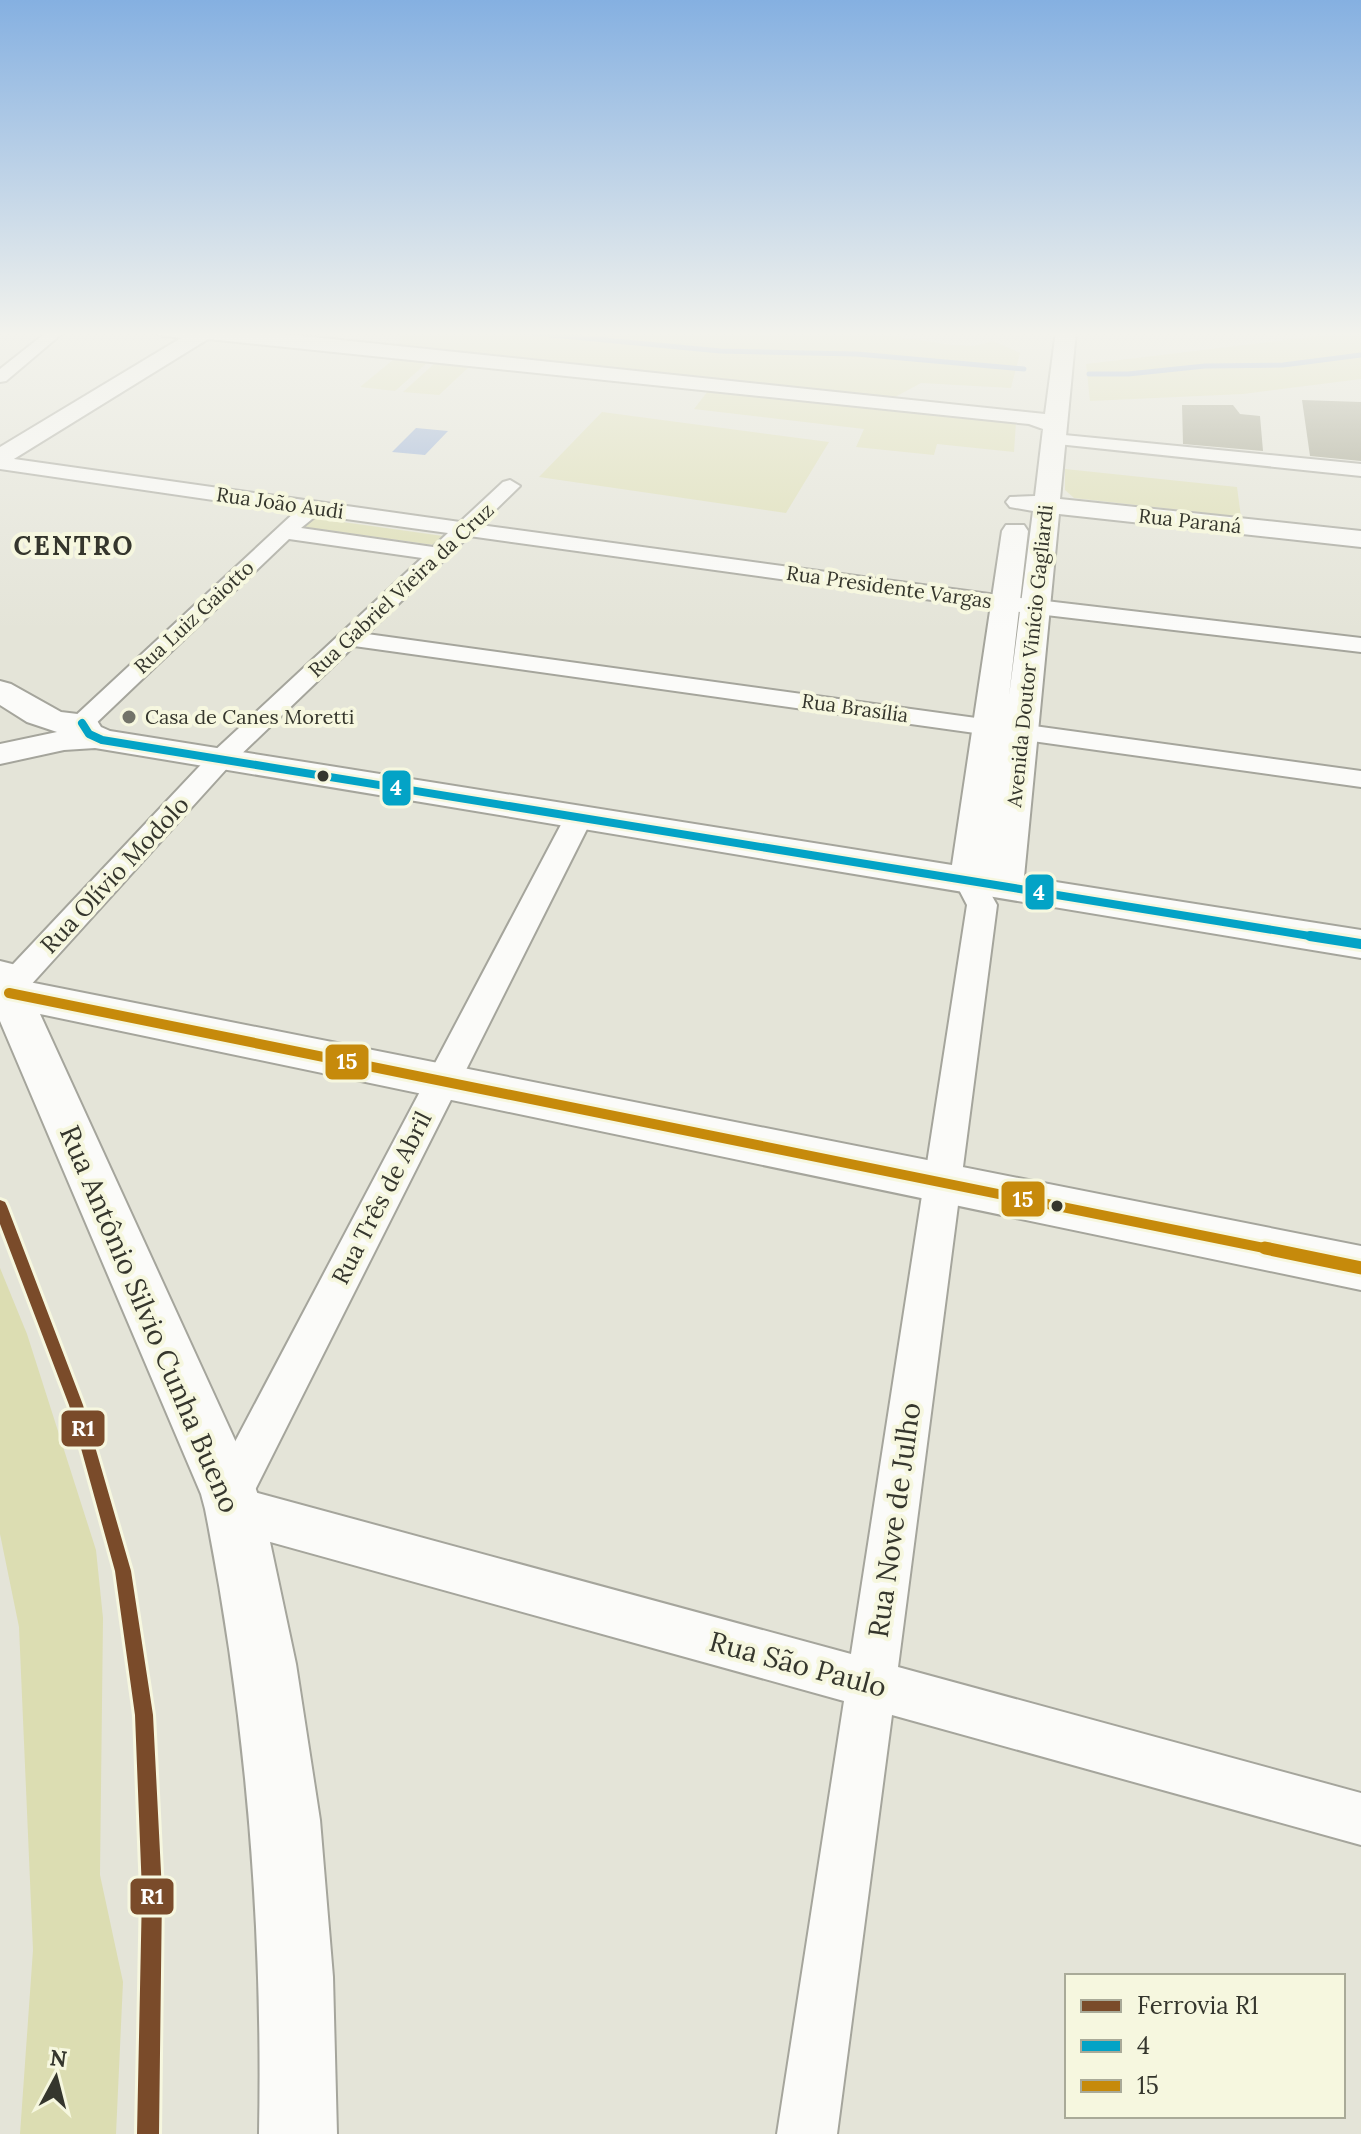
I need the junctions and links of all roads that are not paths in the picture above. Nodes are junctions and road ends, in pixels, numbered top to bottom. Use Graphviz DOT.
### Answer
graph roads {
  1 [pos="47,431"];
  2 [pos="1043,431"];
  3 [pos="1063,431"];
  4 [pos="0,460"];
  5 [pos="1361,470"];
  6 [pos="510,486"];
  7 [pos="1033,504"];
  8 [pos="307,511"];
  9 [pos="465,529"];
  10 [pos="285,532"];
  11 [pos="1361,539"];
  12 [pos="439,554"];
  13 [pos="1004,603"];
  14 [pos="1035,607"];
  15 [pos="349,638"];
  16 [pos="1361,645"];
  17 [pos="0,691"];
  18 [pos="30,711"];
  19 [pos="1005,729"];
  20 [pos="92,731"];
  21 [pos="0,753"];
  22 [pos="221,759"];
  23 [pos="1361,779"];
  24 [pos="579,817"];
  25 [pos="985,891"];
  26 [pos="1361,944"];
  27 [pos="6,985"];
  28 [pos="121,1015"];
  29 [pos="35,1053"];
  30 [pos="442,1081"];
  31 [pos="942,1182"];
  32 [pos="1361,1268"];
  33 [pos="232,1501"];
  34 [pos="870,1684"];
  35 [pos="1361,1819"];
  36 [pos="298,2134"];
  37 [pos="807,2134"];
  1 -- 4 [label="street"];
  2 -- 7 [label="street, Avenida Doutor Vinício Gagliardi"];
  3 -- 5 [label="street"];
  4 -- 8 [label="street, Rua João Audi"];
  6 -- 9 [label="street, Rua Gabriel Vieira da Cruz"];
  7 -- 11 [label="street, Rua Paraná"];
  7 -- 13 [label="street, Avenida Doutor Vinício Gagliardi"];
  7 -- 14 [label="street, Avenida Doutor Vinício Gagliardi"];
  8 -- 9 [label="street, Rua João Audi"];
  8 -- 10 [label="street, Rua Luiz Gaiotto"];
  9 -- 12 [label="street, Rua Gabriel Vieira da Cruz"];
  9 -- 13 [label="street, Rua Presidente Vargas"];
  10 -- 12 [label="street"];
  10 -- 20 [label="street, Rua Luiz Gaiotto"];
  12 -- 15 [label="street, Rua Gabriel Vieira da Cruz"];
  13 -- 14 [label="street, Rua Presidente Vargas"];
  13 -- 19 [label="street, Avenida Doutor Vinício Gagliardi"];
  14 -- 16 [label="street, Rua Presidente Vargas"];
  14 -- 19 [label="street, Avenida Doutor Vinício Gagliardi"];
  15 -- 19 [label="street, Rua Brasília"];
  15 -- 22 [label="street, Rua Gabriel Vieira da Cruz"];
  17 -- 18 [label="street"];
  18 -- 20 [label="street"];
  18 -- 21 [label="street"];
  19 -- 23 [label="street, Rua Brasília"];
  19 -- 25 [label="street, Avenida Doutor Vinício Gagliardi"];
  20 -- 21 [label="street"];
  20 -- 22 [label="street"];
  22 -- 24 [label="street"];
  22 -- 27 [label="street, Rua Olívio Modolo"];
  24 -- 25 [label="street"];
  24 -- 30 [label="street, Rua Três de Abril"];
  25 -- 26 [label="street"];
  25 -- 31 [label="street, Rua Nove de Julho"];
  27 -- 28 [label="street"];
  27 -- 29 [label="street, Rua Antônio Silvio Cunha Bueno"];
  28 -- 29 [label="street"];
  28 -- 30 [label="street"];
  29 -- 33 [label="street, Rua Antônio Silvio Cunha Bueno"];
  30 -- 31 [label="street"];
  30 -- 33 [label="street, Rua Três de Abril"];
  31 -- 32 [label="street"];
  31 -- 34 [label="street, Rua Nove de Julho"];
  33 -- 34 [label="street, Rua São Paulo"];
  33 -- 36 [label="street, Rua Antônio Silvio Cunha Bueno"];
  34 -- 35 [label="street, Rua São Paulo"];
  34 -- 37 [label="street, Rua Nove de Julho"];
}
